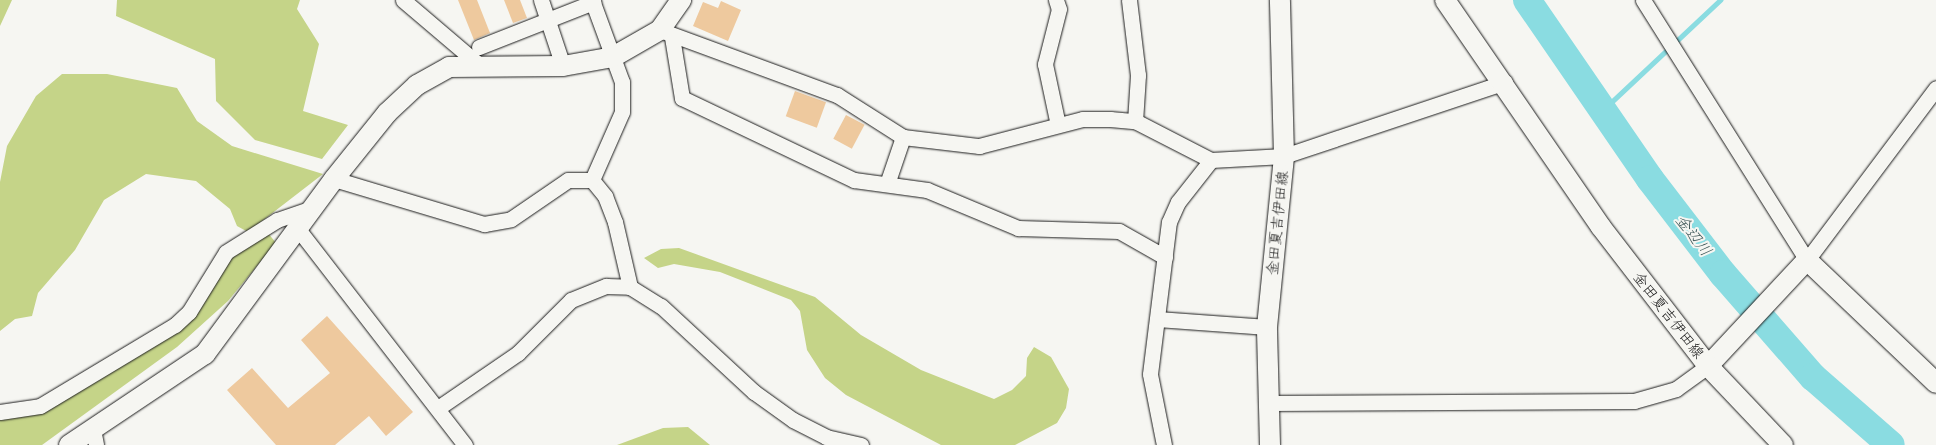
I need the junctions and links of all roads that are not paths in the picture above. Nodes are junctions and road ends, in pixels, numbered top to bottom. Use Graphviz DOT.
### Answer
graph roads {
  1 [pos="403,0"];
  2 [pos="541,0"];
  3 [pos="681,0"];
  4 [pos="1056,0"];
  5 [pos="1129,0"];
  6 [pos="1280,0"];
  7 [pos="1445,0"];
  8 [pos="1643,0"];
  9 [pos="593,1"];
  10 [pos="548,20"];
  11 [pos="666,33"];
  12 [pos="478,55"];
  13 [pos="613,57"];
  14 [pos="563,66"];
  15 [pos="1505,82"];
  16 [pos="1936,88"];
  17 [pos="1135,121"];
  18 [pos="1058,126"];
  19 [pos="903,137"];
  20 [pos="1284,156"];
  21 [pos="1211,160"];
  22 [pos="334,179"];
  23 [pos="592,180"];
  24 [pos="887,184"];
  25 [pos="316,207"];
  26 [pos="298,229"];
  27 [pos="1165,257"];
  28 [pos="1804,264"];
  29 [pos="630,287"];
  30 [pos="1158,319"];
  31 [pos="1267,327"];
  32 [pos="1708,366"];
  33 [pos="1936,383"];
  34 [pos="1268,403"];
  35 [pos="438,408"];
  36 [pos="0,412"];
  37 [pos="95,437"];
  38 [pos="69,445"];
  39 [pos="465,445"];
  40 [pos="861,445"];
  41 [pos="1164,445"];
  42 [pos="1270,445"];
  43 [pos="1783,445"];
  1 -- 12 [label="street"];
  2 -- 10 [label="street"];
  3 -- 11 [label="main road"];
  4 -- 18 [label="street"];
  5 -- 17 [label="street"];
  6 -- 20 [label="main road, 金田夏吉伊田線"];
  7 -- 15 [label="main road, 金田夏吉伊田線"];
  8 -- 28 [label="street"];
  9 -- 10 [label="street"];
  9 -- 13 [label="street"];
  10 -- 12 [label="street"];
  10 -- 14 [label="street"];
  11 -- 13 [label="main road"];
  11 -- 19 [label="street"];
  11 -- 24 [label="street"];
  12 -- 14 [label="main road"];
  12 -- 22 [label="main road"];
  13 -- 14 [label="main road"];
  13 -- 23 [label="street"];
  15 -- 20 [label="street"];
  15 -- 32 [label="main road, 金田夏吉伊田線"];
  16 -- 28 [label="street"];
  17 -- 18 [label="street"];
  17 -- 21 [label="street"];
  18 -- 19 [label="street"];
  19 -- 24 [label="street"];
  20 -- 21 [label="street"];
  20 -- 31 [label="main road, 金田夏吉伊田線"];
  21 -- 27 [label="street"];
  22 -- 23 [label="street"];
  22 -- 25 [label="main road"];
  23 -- 29 [label="street"];
  24 -- 27 [label="street"];
  25 -- 26 [label="main road"];
  25 -- 36 [label="street"];
  26 -- 35 [label="street"];
  26 -- 37 [label="main road"];
  27 -- 30 [label="street"];
  28 -- 32 [label="main road, 金田夏吉伊田線"];
  28 -- 33 [label="main road"];
  29 -- 35 [label="street"];
  29 -- 40 [label="street"];
  30 -- 31 [label="street"];
  30 -- 41 [label="street"];
  31 -- 34 [label="main road, 金田夏吉伊田線"];
  32 -- 34 [label="street"];
  32 -- 43 [label="main road"];
  34 -- 42 [label="main road, 金田夏吉伊田線"];
  35 -- 39 [label="street"];
  37 -- 38 [label="main road"];
}
